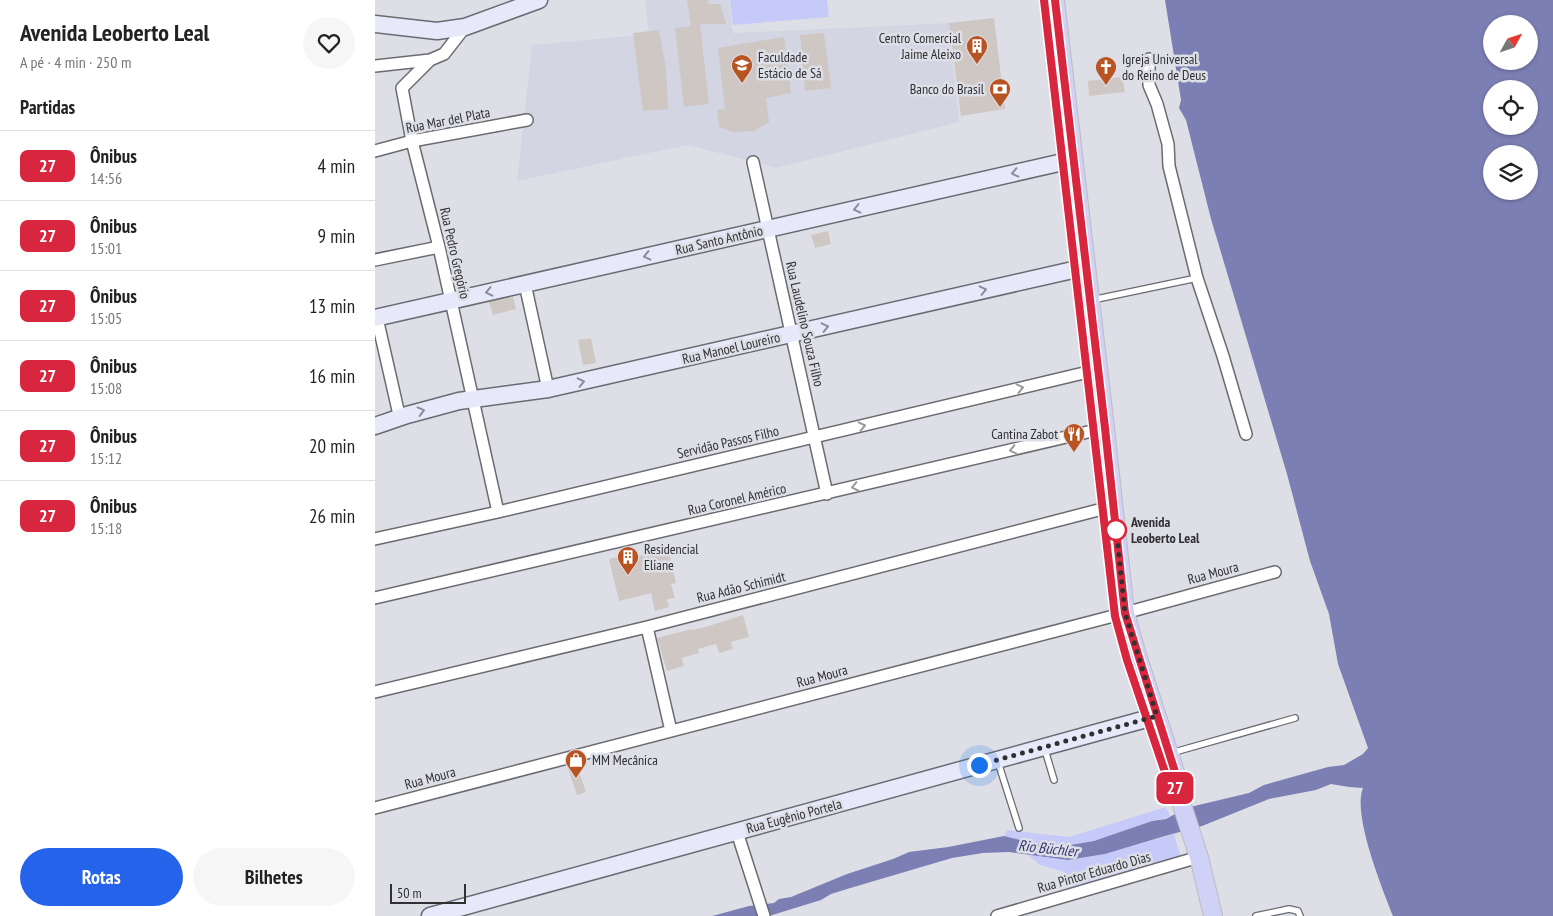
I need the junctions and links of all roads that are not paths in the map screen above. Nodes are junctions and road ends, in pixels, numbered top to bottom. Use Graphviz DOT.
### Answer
graph roads {
  1 [pos="539,0"];
  2 [pos="1044,0"];
  3 [pos="1055,0"];
  4 [pos="375,24"];
  5 [pos="465,28"];
  6 [pos="1149,59"];
  7 [pos="430,60"];
  8 [pos="375,66"];
  9 [pos="527,120"];
  10 [pos="412,141"];
  11 [pos="375,151"];
  12 [pos="753,162"];
  13 [pos="1063,162"];
  14 [pos="768,229"];
  15 [pos="439,247"];
  16 [pos="375,260"];
  17 [pos="1081,268"];
  18 [pos="1197,278"];
  19 [pos="525,284"];
  20 [pos="451,301"];
  21 [pos="1090,301"];
  22 [pos="376,318"];
  23 [pos="791,334"];
  24 [pos="1088,372"];
  25 [pos="548,389"];
  26 [pos="473,399"];
  27 [pos="400,419"];
  28 [pos="375,426"];
  29 [pos="1100,430"];
  30 [pos="1246,434"];
  31 [pos="815,437"];
  32 [pos="827,494"];
  33 [pos="1109,508"];
  34 [pos="498,512"];
  35 [pos="375,539"];
  36 [pos="1275,572"];
  37 [pos="375,598"];
  38 [pos="1120,614"];
  39 [pos="647,627"];
  40 [pos="375,692"];
  41 [pos="1152,718"];
  42 [pos="1295,718"];
  43 [pos="671,731"];
  44 [pos="1044,748"];
  45 [pos="1169,753"];
  46 [pos="998,760"];
  47 [pos="1054,780"];
  48 [pos="1179,796"];
  49 [pos="375,808"];
  50 [pos="1019,828"];
  51 [pos="737,832"];
  52 [pos="1199,857"];
  53 [pos="430,916"];
  54 [pos="764,916"];
  55 [pos="997,916"];
  56 [pos="1213,916"];
  57 [pos="1257,916"];
  58 [pos="1300,916"];
  1 -- 5 [label="street"];
  2 -- 13 [label="main road"];
  3 -- 17 [label="main road"];
  4 -- 5 [label="street"];
  5 -- 7 [label="street, Rua Pedro Gregório"];
  6 -- 18 [label="street"];
  7 -- 8 [label="street"];
  7 -- 10 [label="street, Rua Pedro Gregório"];
  9 -- 10 [label="street, Rua Mar del Plata"];
  10 -- 11 [label="street, Rua Mar del Plata"];
  10 -- 15 [label="street, Rua Pedro Gregório"];
  12 -- 14 [label="street, Rua Laudelino Souza Filho"];
  13 -- 14 [label="street, Rua Santo Antônio, one-way"];
  13 -- 17 [label="main road"];
  14 -- 19 [label="street, Rua Santo Antônio, one-way"];
  14 -- 23 [label="street, Rua Laudelino Souza Filho"];
  15 -- 16 [label="street"];
  15 -- 20 [label="street, Rua Pedro Gregório"];
  17 -- 21 [label="main road"];
  23 -- 17 [label="street, Rua Manoel Loureiro, one-way"];
  17 -- 24 [label="main road"];
  18 -- 21 [label="lane"];
  18 -- 30 [label="street"];
  19 -- 20 [label="street, Rua Santo Antônio, one-way"];
  19 -- 25 [label="street"];
  20 -- 22 [label="street, Rua Santo Antônio"];
  20 -- 26 [label="street, Rua Pedro Gregório"];
  21 -- 29 [label="main road"];
  22 -- 27 [label="street"];
  25 -- 23 [label="street, Rua Manoel Loureiro, one-way"];
  23 -- 31 [label="street, Rua Laudelino Souza Filho"];
  24 -- 29 [label="main road"];
  31 -- 24 [label="street, Servidão Passos Filho, one-way"];
  25 -- 26 [label="street, Rua Manoel Loureiro"];
  27 -- 26 [label="street, Rua Manoel Loureiro, one-way"];
  26 -- 34 [label="street, Rua Pedro Gregório"];
  27 -- 28 [label="street, Rua Manoel Loureiro"];
  29 -- 32 [label="street, Rua Coronel Américo, one-way"];
  29 -- 33 [label="main road"];
  31 -- 32 [label="street, Rua Laudelino Souza Filho"];
  31 -- 34 [label="street, Servidão Passos Filho"];
  32 -- 37 [label="street, Rua Coronel Américo"];
  33 -- 38 [label="main road"];
  33 -- 39 [label="street, Rua Adão Schimidt"];
  34 -- 35 [label="street, Servidão Passos Filho"];
  36 -- 38 [label="street, Rua Moura"];
  38 -- 41 [label="main road"];
  38 -- 43 [label="street, Rua Moura"];
  39 -- 40 [label="street, Rua Adão Schimidt"];
  39 -- 43 [label="street"];
  41 -- 44 [label="street, Rua Eugênio Portela"];
  41 -- 45 [label="main road"];
  41 -- 48 [label="main road"];
  42 -- 45 [label="lane"];
  43 -- 49 [label="street, Rua Moura"];
  44 -- 46 [label="street, Rua Eugênio Portela"];
  44 -- 47 [label="lane"];
  45 -- 48 [label="main road"];
  46 -- 50 [label="lane"];
  46 -- 51 [label="street, Rua Eugênio Portela"];
  48 -- 52 [label="main road"];
  51 -- 53 [label="street, Rua Eugênio Portela"];
  51 -- 54 [label="street"];
  52 -- 55 [label="street, Rua Pintor Eduardo Dias"];
  52 -- 56 [label="main road"];
  57 -- 58 [label="lane"];
}
